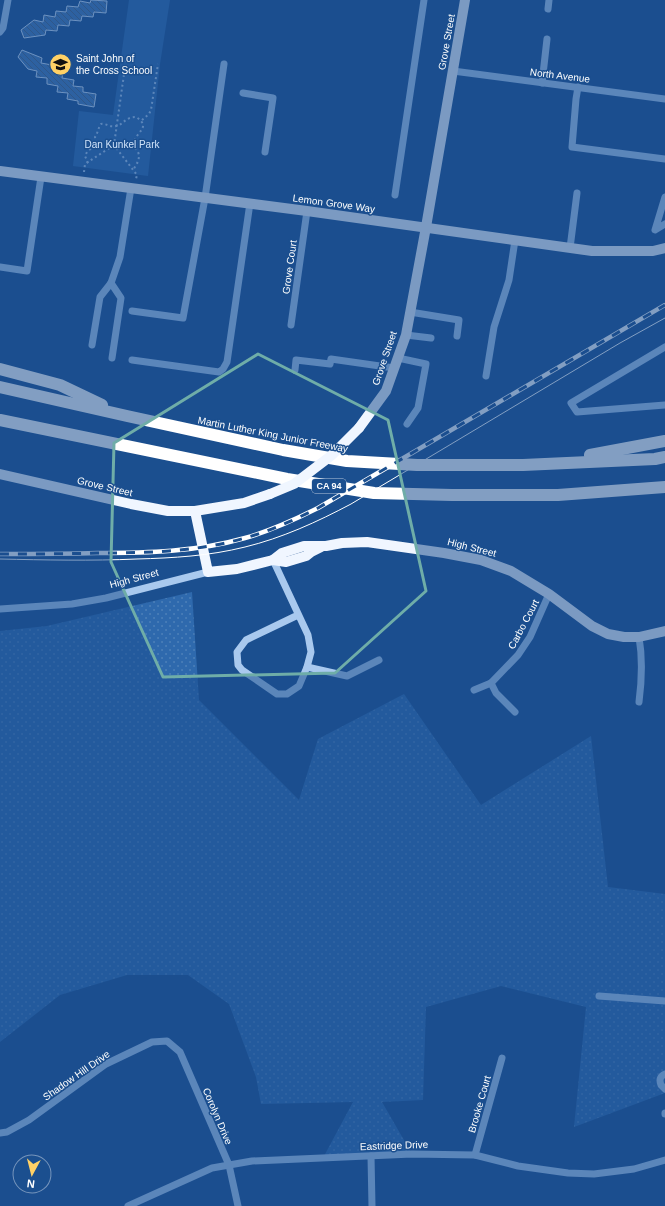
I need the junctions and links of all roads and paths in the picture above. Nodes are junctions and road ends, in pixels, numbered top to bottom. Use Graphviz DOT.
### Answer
graph roads {
  1 [pos="8,0"];
  2 [pos="424,0"];
  3 [pos="465,0"];
  4 [pos="549,0"];
  5 [pos="548,8"];
  6 [pos="0,32"];
  7 [pos="547,39"];
  8 [pos="126,60"];
  9 [pos="158,64"];
  10 [pos="224,64"];
  11 [pos="453,71"];
  12 [pos="542,83"];
  13 [pos="578,87"];
  14 [pos="243,93"];
  15 [pos="665,99"];
  16 [pos="142,120"];
  17 [pos="116,126"];
  18 [pos="114,144"];
  19 [pos="265,152"];
  20 [pos="665,159"];
  21 [pos="88,163"];
  22 [pos="133,170"];
  23 [pos="0,171"];
  24 [pos="41,177"];
  25 [pos="83,182"];
  26 [pos="133,188"];
  27 [pos="577,193"];
  28 [pos="395,195"];
  29 [pos="206,198"];
  30 [pos="665,198"];
  31 [pos="250,203"];
  32 [pos="307,211"];
  33 [pos="665,224"];
  34 [pos="426,227"];
  35 [pos="515,240"];
  36 [pos="570,248"];
  37 [pos="665,248"];
  38 [pos="0,267"];
  39 [pos="111,283"];
  40 [pos="132,311"];
  41 [pos="410,312"];
  42 [pos="291,325"];
  43 [pos="406,335"];
  44 [pos="457,336"];
  45 [pos="431,338"];
  46 [pos="92,345"];
  47 [pos="665,347"];
  48 [pos="112,358"];
  49 [pos="398,358"];
  50 [pos="132,360"];
  51 [pos="394,368"];
  52 [pos="0,369"];
  53 [pos="295,370"];
  54 [pos="486,376"];
  55 [pos="0,387"];
  56 [pos="665,405"];
  57 [pos="127,416"];
  58 [pos="0,420"];
  59 [pos="407,424"];
  60 [pos="665,442"];
  61 [pos="665,457"];
  62 [pos="548,464"];
  63 [pos="0,474"];
  64 [pos="664,487"];
  65 [pos="195,511"];
  66 [pos="273,560"];
  67 [pos="208,572"];
  68 [pos="549,594"];
  69 [pos="0,609"];
  70 [pos="298,615"];
  71 [pos="665,631"];
  72 [pos="640,637"];
  73 [pos="379,660"];
  74 [pos="306,667"];
  75 [pos="491,683"];
  76 [pos="474,690"];
  77 [pos="639,702"];
  78 [pos="515,712"];
  79 [pos="599,996"];
  80 [pos="665,1001"];
  81 [pos="167,1041"];
  82 [pos="502,1058"];
  83 [pos="665,1074"];
  84 [pos="665,1089"];
  85 [pos="0,1133"];
  86 [pos="475,1155"];
  87 [pos="371,1156"];
  88 [pos="665,1160"];
  89 [pos="229,1165"];
  90 [pos="128,1206"];
  91 [pos="238,1206"];
  92 [pos="372,1206"];
  1 -- 6 [label="street"];
  2 -- 28 [label="street"];
  3 -- 11 [label="main road, Grove Street"];
  4 -- 5 [label="street"];
  7 -- 12 [label="street"];
  8 -- 17 [label="path"];
  9 -- 16 [label="path"];
  10 -- 29 [label="street"];
  11 -- 12 [label="street, North Avenue"];
  11 -- 34 [label="main road, Grove Street"];
  12 -- 13 [label="street, North Avenue"];
  13 -- 15 [label="street, North Avenue"];
  13 -- 20 [label="street"];
  14 -- 19 [label="street"];
  16 -- 17 [label="path"];
  16 -- 22 [label="path"];
  17 -- 18 [label="path"];
  17 -- 21 [label="path"];
  18 -- 21 [label="path"];
  18 -- 22 [label="path"];
  21 -- 25 [label="path"];
  22 -- 26 [label="path"];
  23 -- 24 [label="main road, Lemon Grove Way"];
  24 -- 25 [label="main road, Lemon Grove Way"];
  24 -- 38 [label="street"];
  25 -- 26 [label="main road, Lemon Grove Way"];
  26 -- 29 [label="main road, Lemon Grove Way"];
  26 -- 39 [label="street"];
  27 -- 36 [label="street"];
  29 -- 31 [label="main road, Lemon Grove Way"];
  29 -- 40 [label="street"];
  30 -- 33 [label="street"];
  31 -- 32 [label="main road, Lemon Grove Way"];
  31 -- 50 [label="street"];
  32 -- 34 [label="main road, Lemon Grove Way"];
  32 -- 42 [label="street, Grove Court"];
  34 -- 35 [label="main road, Lemon Grove Way"];
  34 -- 41 [label="main road, Grove Street"];
  35 -- 36 [label="main road, Lemon Grove Way"];
  35 -- 54 [label="street"];
  36 -- 37 [label="main road, Lemon Grove Way"];
  39 -- 46 [label="street"];
  39 -- 48 [label="street"];
  41 -- 43 [label="main road, Grove Street"];
  41 -- 44 [label="street"];
  43 -- 45 [label="street"];
  43 -- 49 [label="main road, Grove Street"];
  47 -- 56 [label="street"];
  49 -- 51 [label="main road, Grove Street"];
  49 -- 59 [label="street"];
  51 -- 53 [label="street"];
  51 -- 65 [label="main road, Grove Street, bridge"];
  52 -- 57 [label="highway"];
  55 -- 57 [label="highway, Martin Luther King Junior Freeway"];
  57 -- 62 [label="highway, Martin Luther King Junior Freeway"];
  58 -- 64 [label="highway, CA 94"];
  60 -- 62 [label="highway"];
  61 -- 62 [label="highway, Martin Luther King Junior Freeway"];
  63 -- 65 [label="main road, Grove Street"];
  65 -- 67 [label="main road"];
  66 -- 67 [label="main road, High Street"];
  66 -- 68 [label="main road, High Street"];
  66 -- 70 [label="street"];
  67 -- 69 [label="street, High Street"];
  68 -- 72 [label="main road, High Street"];
  68 -- 75 [label="street, Carbo Court"];
  70 -- 74 [label="street"];
  70 -- 74 [label="street"];
  71 -- 72 [label="main road, High Street"];
  72 -- 77 [label="street"];
  73 -- 74 [label="street"];
  75 -- 76 [label="street, Carbo Court"];
  75 -- 78 [label="street"];
  79 -- 80 [label="street"];
  81 -- 85 [label="street, Shadow Hill Drive"];
  81 -- 89 [label="street, Corolyn Drive"];
  82 -- 86 [label="street, Brooke Court"];
  83 -- 84 [label="street"];
  86 -- 87 [label="street, Eastridge Drive"];
  86 -- 88 [label="street, Eastridge Drive"];
  87 -- 89 [label="street, Eastridge Drive"];
  87 -- 92 [label="street"];
  89 -- 90 [label="street, Eastridge Drive"];
  89 -- 91 [label="street, Corolyn Drive"];
}
